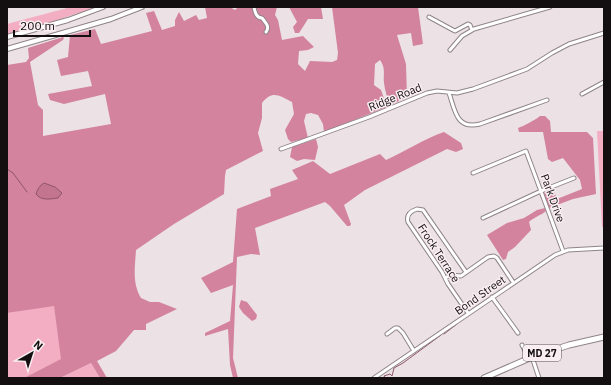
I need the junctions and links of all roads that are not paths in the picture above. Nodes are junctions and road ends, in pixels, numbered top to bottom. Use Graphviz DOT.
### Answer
graph roads {
  1 [pos="103,7"];
  2 [pos="142,7"];
  3 [pos="254,7"];
  4 [pos="550,7"];
  5 [pos="429,16"];
  6 [pos="472,30"];
  7 [pos="266,32"];
  8 [pos="604,33"];
  9 [pos="7,37"];
  10 [pos="7,49"];
  11 [pos="450,50"];
  12 [pos="604,82"];
  13 [pos="449,93"];
  14 [pos="582,94"];
  15 [pos="547,100"];
  16 [pos="281,149"];
  17 [pos="473,173"];
  18 [pos="574,178"];
  19 [pos="541,191"];
  20 [pos="483,218"];
  21 [pos="604,248"];
  22 [pos="563,251"];
  23 [pos="466,272"];
  24 [pos="445,278"];
  25 [pos="514,282"];
  26 [pos="492,297"];
  27 [pos="468,313"];
  28 [pos="518,333"];
  29 [pos="387,334"];
  30 [pos="604,337"];
  31 [pos="522,345"];
  32 [pos="414,351"];
  33 [pos="530,357"];
  34 [pos="374,378"];
  35 [pos="484,378"];
  36 [pos="539,378"];
  1 -- 9 [label="street"];
  2 -- 10 [label="street"];
  3 -- 7 [label="street"];
  4 -- 6 [label="street"];
  5 -- 6 [label="street"];
  6 -- 11 [label="street"];
  8 -- 13 [label="street, Ridge Road"];
  12 -- 14 [label="street"];
  13 -- 15 [label="street"];
  13 -- 16 [label="street, Ridge Road"];
  17 -- 19 [label="street, Park Drive"];
  18 -- 19 [label="street"];
  19 -- 20 [label="street"];
  19 -- 22 [label="street, Park Drive"];
  21 -- 22 [label="street, Bond Street"];
  22 -- 25 [label="street, Bond Street"];
  23 -- 24 [label="street"];
  23 -- 24 [label="street, Frock Terrace"];
  23 -- 25 [label="street"];
  24 -- 27 [label="street, Frock Terrace"];
  25 -- 26 [label="street, Bond Street"];
  26 -- 27 [label="street, Bond Street"];
  26 -- 28 [label="street"];
  27 -- 32 [label="street, Bond Street"];
  29 -- 32 [label="street"];
  30 -- 33 [label="highway, MD 27"];
  31 -- 33 [label="street"];
  32 -- 34 [label="street, Bond Street"];
  33 -- 35 [label="highway, MD 27"];
  33 -- 36 [label="street"];
}
